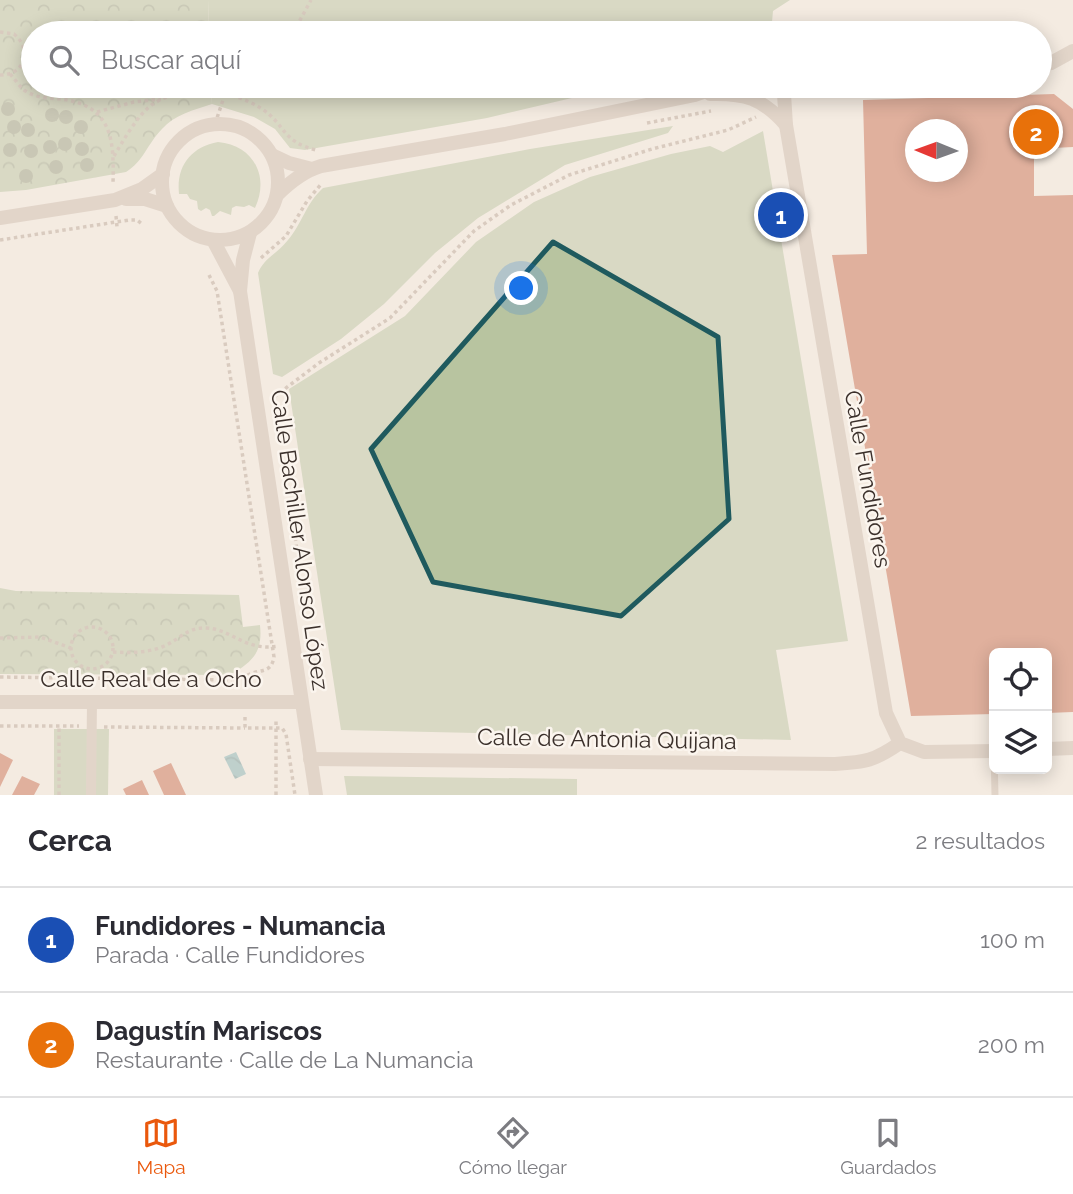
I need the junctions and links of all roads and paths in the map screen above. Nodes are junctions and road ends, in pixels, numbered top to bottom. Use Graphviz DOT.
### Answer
graph roads {
  1 [pos="311,0"];
  2 [pos="301,21"];
  3 [pos="0,32"];
  4 [pos="21,42"];
  5 [pos="1073,51"];
  6 [pos="1052,62"];
  7 [pos="21,67"];
  8 [pos="10,74"];
  9 [pos="0,75"];
  10 [pos="21,87"];
  11 [pos="48,98"];
  12 [pos="167,98"];
  13 [pos="224,98"];
  14 [pos="239,98"];
  15 [pos="680,98"];
  16 [pos="753,98"];
  17 [pos="785,98"];
  18 [pos="163,99"];
  19 [pos="767,107"];
  20 [pos="96,112"];
  21 [pos="215,124"];
  22 [pos="786,125"];
  23 [pos="272,155"];
  24 [pos="114,156"];
  25 [pos="317,167"];
  26 [pos="163,174"];
  27 [pos="277,195"];
  28 [pos="118,199"];
  29 [pos="167,206"];
  30 [pos="0,218"];
  31 [pos="142,224"];
  32 [pos="116,225"];
  33 [pos="250,233"];
  34 [pos="0,240"];
  35 [pos="213,240"];
  36 [pos="256,265"];
  37 [pos="209,275"];
  38 [pos="240,292"];
  39 [pos="271,385"];
  40 [pos="289,499"];
  41 [pos="297,551"];
  42 [pos="0,638"];
  43 [pos="292,644"];
  44 [pos="273,647"];
  45 [pos="71,648"];
  46 [pos="113,652"];
  47 [pos="0,677"];
  48 [pos="234,680"];
  49 [pos="245,701"];
  50 [pos="0,702"];
  51 [pos="92,702"];
  52 [pos="301,702"];
  53 [pos="276,719"];
  54 [pos="0,726"];
  55 [pos="60,726"];
  56 [pos="91,727"];
  57 [pos="245,728"];
  58 [pos="276,728"];
  59 [pos="900,743"];
  60 [pos="1073,748"];
  61 [pos="1052,749"];
  62 [pos="989,751"];
  63 [pos="310,759"];
  64 [pos="995,774"];
  65 [pos="59,795"];
  66 [pos="90,795"];
  67 [pos="276,795"];
  68 [pos="295,795"];
  69 [pos="316,795"];
  70 [pos="995,795"];
  1 -- 2 [label="path"];
  3 -- 4 [label="path"];
  5 -- 6 [label="street"];
  7 -- 8 [label="path"];
  8 -- 9 [label="path"];
  8 -- 10 [label="path"];
  11 -- 20 [label="path"];
  12 -- 18 [label="path"];
  13 -- 21 [label="path"];
  14 -- 25 [label="path"];
  15 -- 25 [label="street"];
  16 -- 19 [label="street"];
  17 -- 22 [label="street, Calle Fundidores"];
  18 -- 20 [label="path"];
  18 -- 24 [label="path"];
  19 -- 22 [label="street"];
  19 -- 39 [label="path"];
  20 -- 24 [label="path"];
  21 -- 23 [label="street"];
  21 -- 26 [label="street"];
  22 -- 59 [label="street, Calle Fundidores"];
  23 -- 25 [label="street"];
  23 -- 27 [label="street"];
  24 -- 28 [label="path"];
  25 -- 27 [label="street"];
  25 -- 36 [label="path"];
  26 -- 28 [label="street"];
  26 -- 29 [label="street"];
  27 -- 33 [label="street"];
  28 -- 29 [label="street"];
  28 -- 30 [label="street"];
  28 -- 32 [label="path"];
  29 -- 35 [label="street"];
  31 -- 32 [label="path"];
  32 -- 34 [label="path"];
  33 -- 35 [label="street"];
  33 -- 38 [label="street, Calle Bachiller Alonso López"];
  35 -- 38 [label="street, Calle Bachiller Alonso López"];
  37 -- 44 [label="path"];
  38 -- 43 [label="street, Calle Bachiller Alonso López"];
  40 -- 41 [label="path"];
  42 -- 45 [label="path"];
  43 -- 44 [label="path"];
  43 -- 52 [label="street, Calle Bachiller Alonso López"];
  44 -- 46 [label="path"];
  44 -- 49 [label="path"];
  45 -- 46 [label="path"];
  45 -- 46 [label="path"];
  47 -- 48 [label="path"];
  49 -- 51 [label="street, Calle Real de a Ocho"];
  49 -- 52 [label="street, Calle Real de a Ocho"];
  49 -- 57 [label="path"];
  50 -- 51 [label="street, Calle Real de a Ocho"];
  51 -- 56 [label="street"];
  52 -- 63 [label="street, Calle Bachiller Alonso López"];
  53 -- 58 [label="path"];
  54 -- 55 [label="path"];
  55 -- 56 [label="path"];
  55 -- 65 [label="path"];
  56 -- 57 [label="path"];
  56 -- 66 [label="street"];
  57 -- 58 [label="path"];
  58 -- 67 [label="path"];
  58 -- 68 [label="path"];
  59 -- 62 [label="street"];
  59 -- 63 [label="street, Calle de Antonia Quijana"];
  60 -- 61 [label="street"];
  63 -- 69 [label="street, Calle Bachiller Alonso López"];
  64 -- 70 [label="lane"];
}
